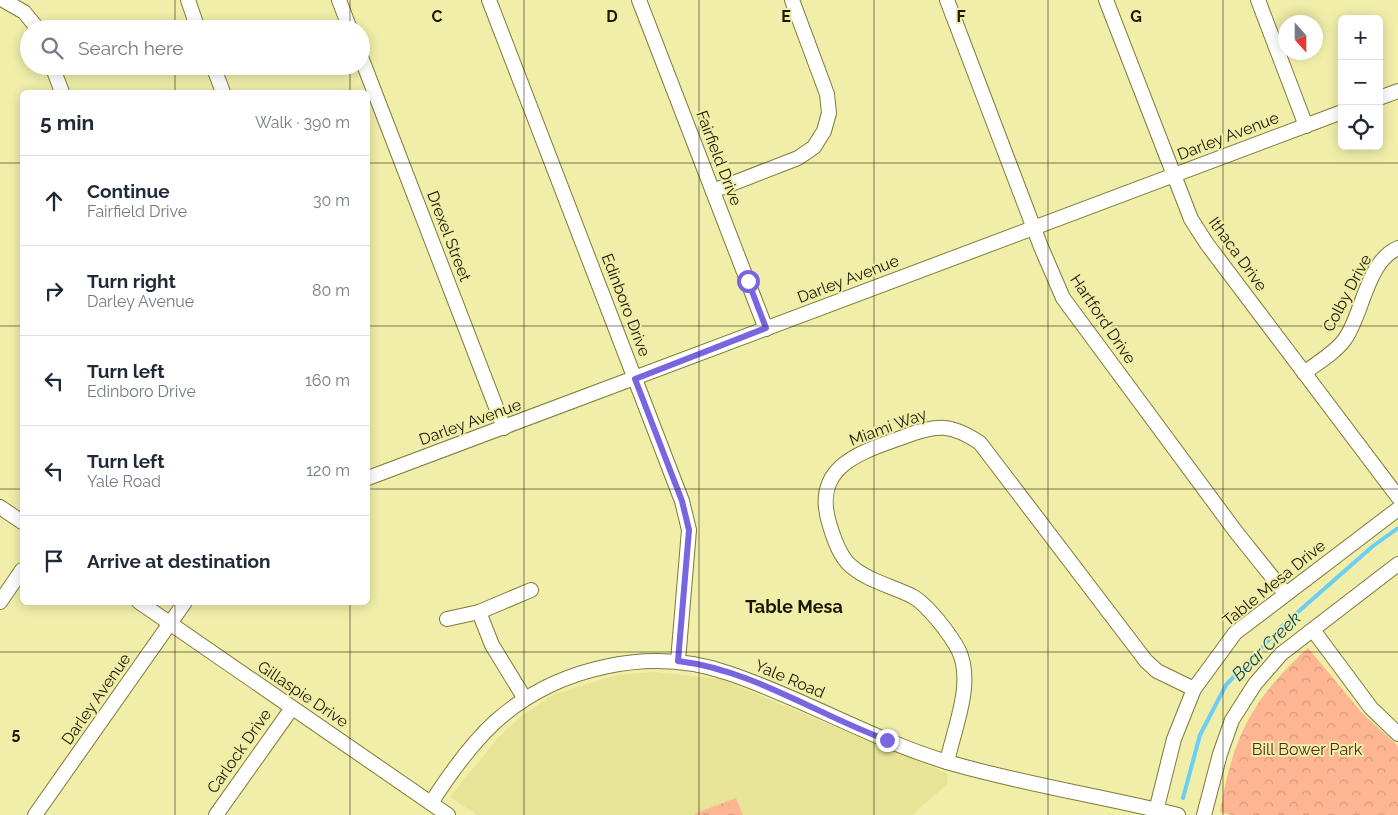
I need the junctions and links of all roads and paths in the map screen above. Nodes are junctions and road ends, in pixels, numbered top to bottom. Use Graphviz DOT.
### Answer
graph roads {
  1 [pos="3,0"];
  2 [pos="188,0"];
  3 [pos="339,0"];
  4 [pos="489,0"];
  5 [pos="639,0"];
  6 [pos="792,0"];
  7 [pos="946,0"];
  8 [pos="1106,0"];
  9 [pos="1258,0"];
  10 [pos="31,20"];
  11 [pos="195,20"];
  12 [pos="347,20"];
  13 [pos="55,75"];
  14 [pos="216,75"];
  15 [pos="368,75"];
  16 [pos="61,90"];
  17 [pos="222,90"];
  18 [pos="1398,91"];
  19 [pos="1383,97"];
  20 [pos="1338,114"];
  21 [pos="1306,126"];
  22 [pos="1174,176"];
  23 [pos="713,191"];
  24 [pos="1034,228"];
  25 [pos="1398,248"];
  26 [pos="766,328"];
  27 [pos="1304,373"];
  28 [pos="635,379"];
  29 [pos="504,428"];
  30 [pos="370,475"];
  31 [pos="1398,497"];
  32 [pos="0,507"];
  33 [pos="1398,509"];
  34 [pos="20,521"];
  35 [pos="1398,564"];
  36 [pos="20,573"];
  37 [pos="531,590"];
  38 [pos="1285,593"];
  39 [pos="0,602"];
  40 [pos="143,605"];
  41 [pos="183,605"];
  42 [pos="479,612"];
  43 [pos="447,619"];
  44 [pos="170,623"];
  45 [pos="1312,630"];
  46 [pos="678,661"];
  47 [pos="1194,689"];
  48 [pos="525,699"];
  49 [pos="292,708"];
  50 [pos="1398,734"];
  51 [pos="947,762"];
  52 [pos="431,803"];
  53 [pos="1155,813"];
  54 [pos="36,815"];
  55 [pos="216,815"];
  56 [pos="448,815"];
  57 [pos="1178,815"];
  58 [pos="1204,815"];
  1 -- 10 [label="street"];
  2 -- 11 [label="street"];
  3 -- 12 [label="street"];
  4 -- 28 [label="street, Edinboro Drive"];
  5 -- 23 [label="street, Fairfield Drive"];
  6 -- 23 [label="street"];
  7 -- 24 [label="street, Hartford Drive"];
  8 -- 22 [label="street, Ithaca Drive"];
  9 -- 21 [label="street"];
  13 -- 16 [label="street"];
  14 -- 17 [label="street"];
  15 -- 29 [label="street, Drexel Street"];
  18 -- 19 [label="street"];
  20 -- 21 [label="street, Darley Avenue"];
  21 -- 22 [label="street, Darley Avenue"];
  22 -- 24 [label="street, Darley Avenue"];
  22 -- 27 [label="street, Ithaca Drive"];
  23 -- 26 [label="street, Fairfield Drive"];
  24 -- 26 [label="street, Darley Avenue"];
  24 -- 38 [label="street, Hartford Drive"];
  25 -- 27 [label="street, Colby Drive"];
  26 -- 28 [label="street, Darley Avenue"];
  27 -- 31 [label="street, Ithaca Drive"];
  28 -- 29 [label="street, Darley Avenue"];
  28 -- 46 [label="street, Edinboro Drive"];
  29 -- 30 [label="street, Darley Avenue"];
  32 -- 34 [label="street"];
  33 -- 38 [label="street, Table Mesa Drive"];
  35 -- 45 [label="street"];
  36 -- 39 [label="street"];
  37 -- 42 [label="street"];
  38 -- 47 [label="street, Table Mesa Drive"];
  40 -- 44 [label="street, Gillaspie Drive"];
  41 -- 44 [label="street, Darley Avenue"];
  42 -- 43 [label="street"];
  42 -- 48 [label="street"];
  44 -- 49 [label="street, Gillaspie Drive"];
  44 -- 54 [label="street, Darley Avenue"];
  45 -- 50 [label="street"];
  45 -- 58 [label="street"];
  46 -- 48 [label="street, Yale Road"];
  46 -- 51 [label="street, Yale Road"];
  47 -- 51 [label="street, Miami Way"];
  47 -- 53 [label="street, Table Mesa Drive"];
  48 -- 52 [label="street, Yale Road"];
  49 -- 52 [label="street, Gillaspie Drive"];
  49 -- 55 [label="street, Carlock Drive"];
  51 -- 53 [label="street, Yale Road"];
  52 -- 56 [label="street, Gillaspie Drive"];
  53 -- 57 [label="street, Yale Road"];
}
